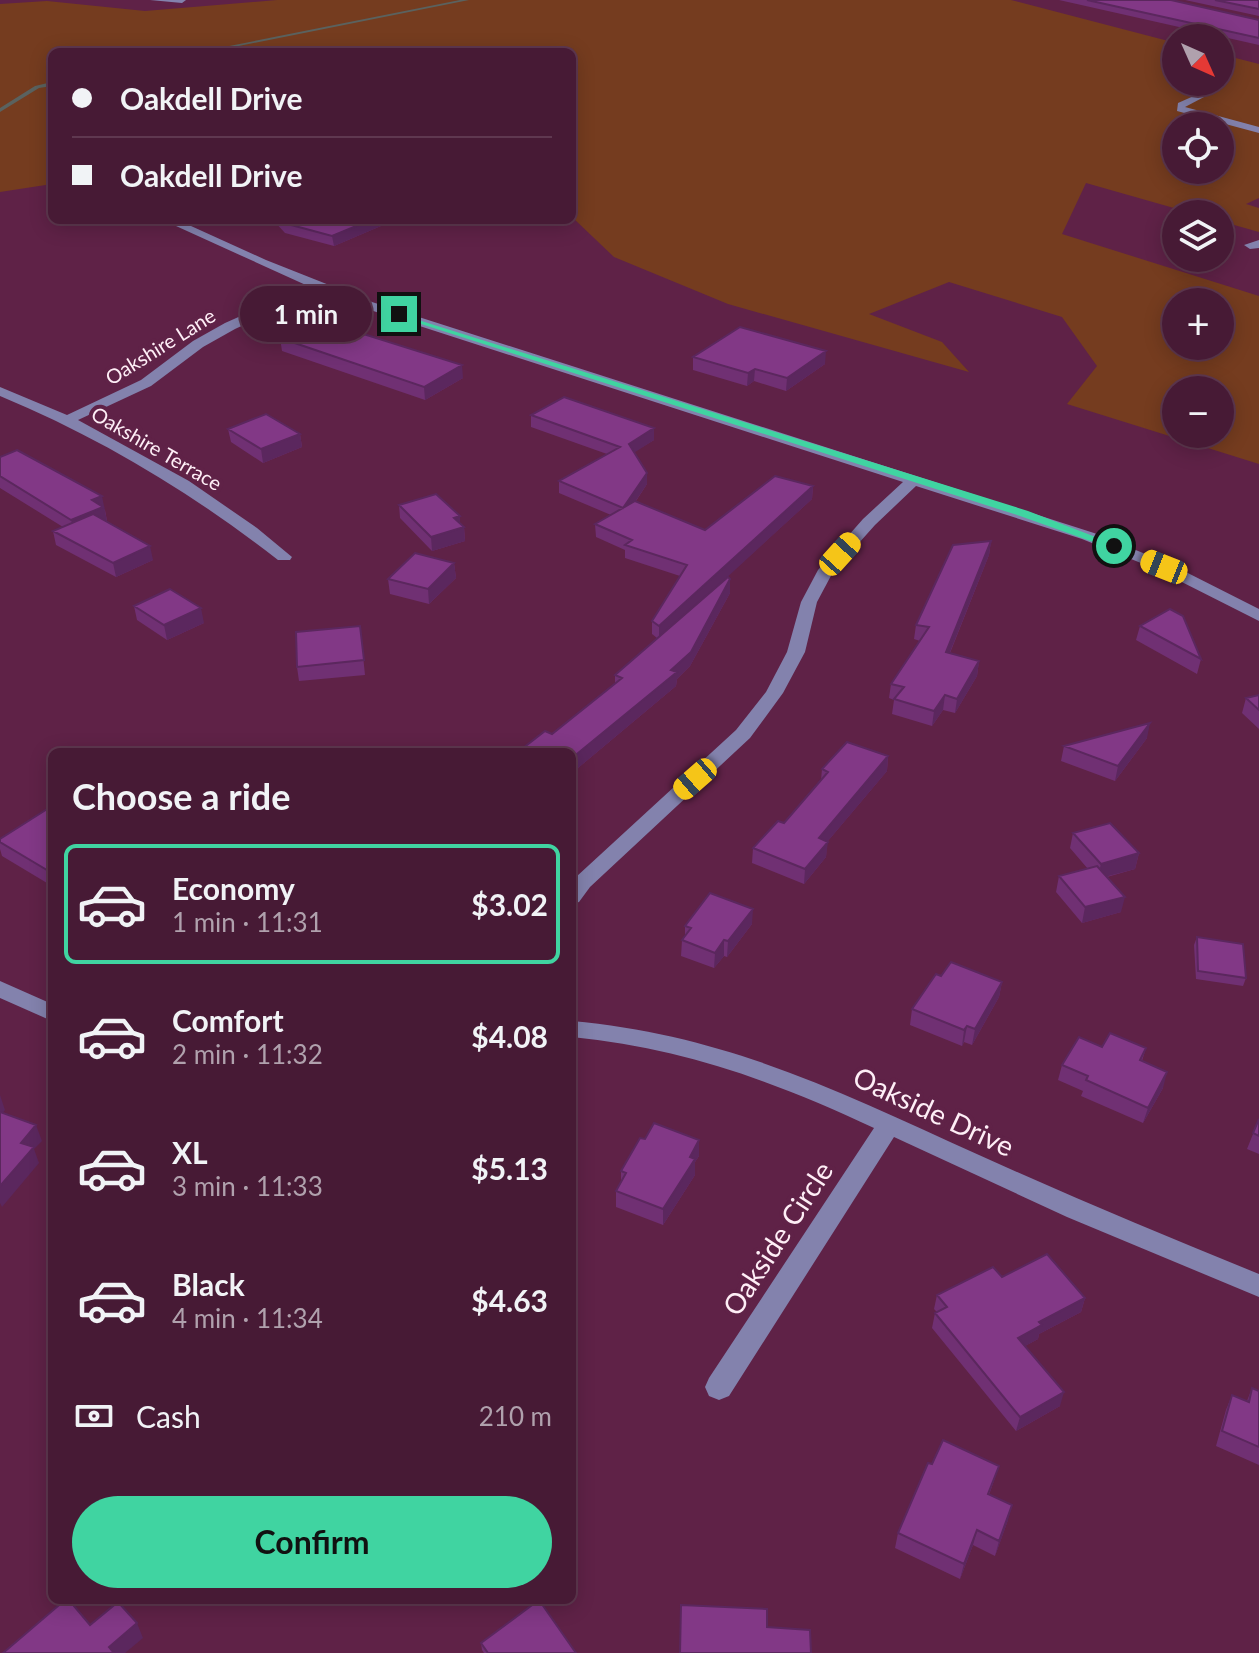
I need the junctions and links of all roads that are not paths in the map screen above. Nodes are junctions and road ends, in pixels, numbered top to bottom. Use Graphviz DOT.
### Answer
graph roads {
  1 [pos="154,0"];
  2 [pos="182,0"];
  3 [pos="1199,97"];
  4 [pos="1259,130"];
  5 [pos="180,224"];
  6 [pos="318,286"];
  7 [pos="0,391"];
  8 [pos="67,420"];
  9 [pos="915,479"];
  10 [pos="284,557"];
  11 [pos="1259,616"];
  12 [pos="576,892"];
  13 [pos="0,989"];
  14 [pos="48,1011"];
  15 [pos="576,1029"];
  16 [pos="889,1124"];
  17 [pos="1259,1286"];
  18 [pos="719,1387"];
  1 -- 2 [label="street"];
  3 -- 4 [label="street"];
  5 -- 6 [label="street"];
  6 -- 8 [label="street, Oakshire Lane"];
  6 -- 9 [label="street"];
  7 -- 8 [label="street, Oakshire Terrace"];
  8 -- 10 [label="street, Oakshire Terrace"];
  9 -- 11 [label="street"];
  9 -- 12 [label="street"];
  13 -- 14 [label="street"];
  15 -- 16 [label="street, Oakside Drive"];
  16 -- 17 [label="street, Oakside Drive"];
  16 -- 18 [label="street, Oakside Circle"];
}
